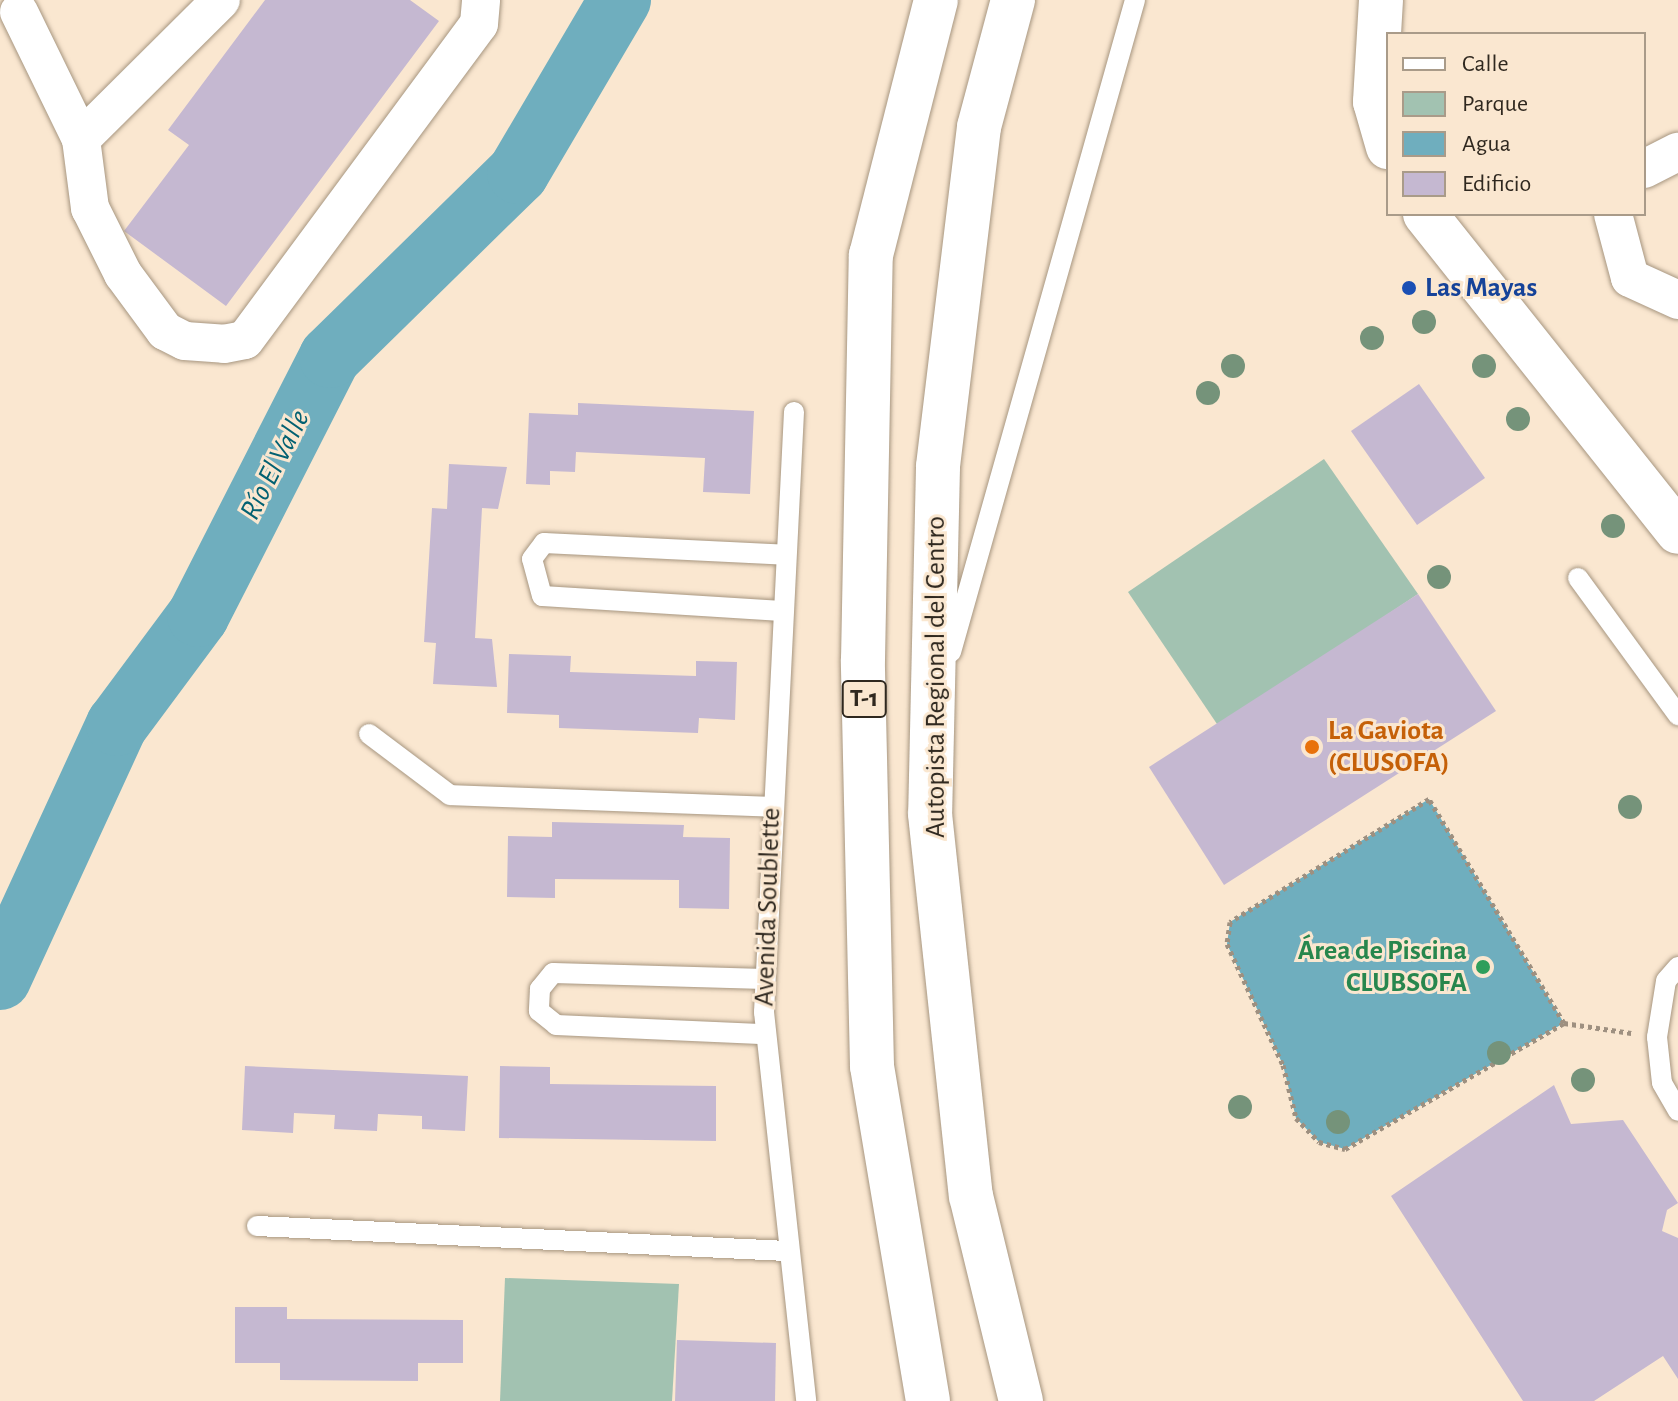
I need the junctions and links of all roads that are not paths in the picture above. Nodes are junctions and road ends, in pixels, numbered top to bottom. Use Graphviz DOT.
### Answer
graph roads {
  1 [pos="221,0"];
  2 [pos="481,0"];
  3 [pos="936,0"];
  4 [pos="1013,0"];
  5 [pos="1135,0"];
  6 [pos="1381,0"];
  7 [pos="19,12"];
  8 [pos="81,139"];
  9 [pos="1386,140"];
  10 [pos="1678,152"];
  11 [pos="1646,168"];
  12 [pos="1427,216"];
  13 [pos="1614,216"];
  14 [pos="1678,300"];
  15 [pos="794,412"];
  16 [pos="1675,522"];
  17 [pos="786,555"];
  18 [pos="1578,578"];
  19 [pos="782,611"];
  20 [pos="1678,715"];
  21 [pos="369,734"];
  22 [pos="932,738"];
  23 [pos="771,807"];
  24 [pos="1678,967"];
  25 [pos="765,979"];
  26 [pos="766,1034"];
  27 [pos="1678,1111"];
  28 [pos="257,1226"];
  29 [pos="788,1251"];
  30 [pos="806,1401"];
  31 [pos="928,1401"];
  32 [pos="1021,1401"];
  1 -- 8 [label="street"];
  2 -- 8 [label="street"];
  3 -- 31 [label="main road, T-1"];
  4 -- 22 [label="main road, Autopista Regional del Centro"];
  5 -- 22 [label="lane"];
  6 -- 9 [label="main road"];
  7 -- 8 [label="street"];
  10 -- 11 [label="street"];
  12 -- 16 [label="main road"];
  13 -- 14 [label="street"];
  15 -- 17 [label="lane, Avenida Soublette"];
  17 -- 19 [label="lane, Avenida Soublette"];
  17 -- 19 [label="lane"];
  18 -- 20 [label="lane"];
  19 -- 23 [label="lane, Avenida Soublette"];
  21 -- 23 [label="lane"];
  22 -- 32 [label="main road, Autopista Regional del Centro"];
  23 -- 25 [label="lane, Avenida Soublette"];
  24 -- 27 [label="lane"];
  25 -- 26 [label="lane, Avenida Soublette"];
  25 -- 26 [label="lane"];
  26 -- 29 [label="lane, Avenida Soublette"];
  28 -- 29 [label="lane"];
  29 -- 30 [label="lane, Avenida Soublette"];
}
